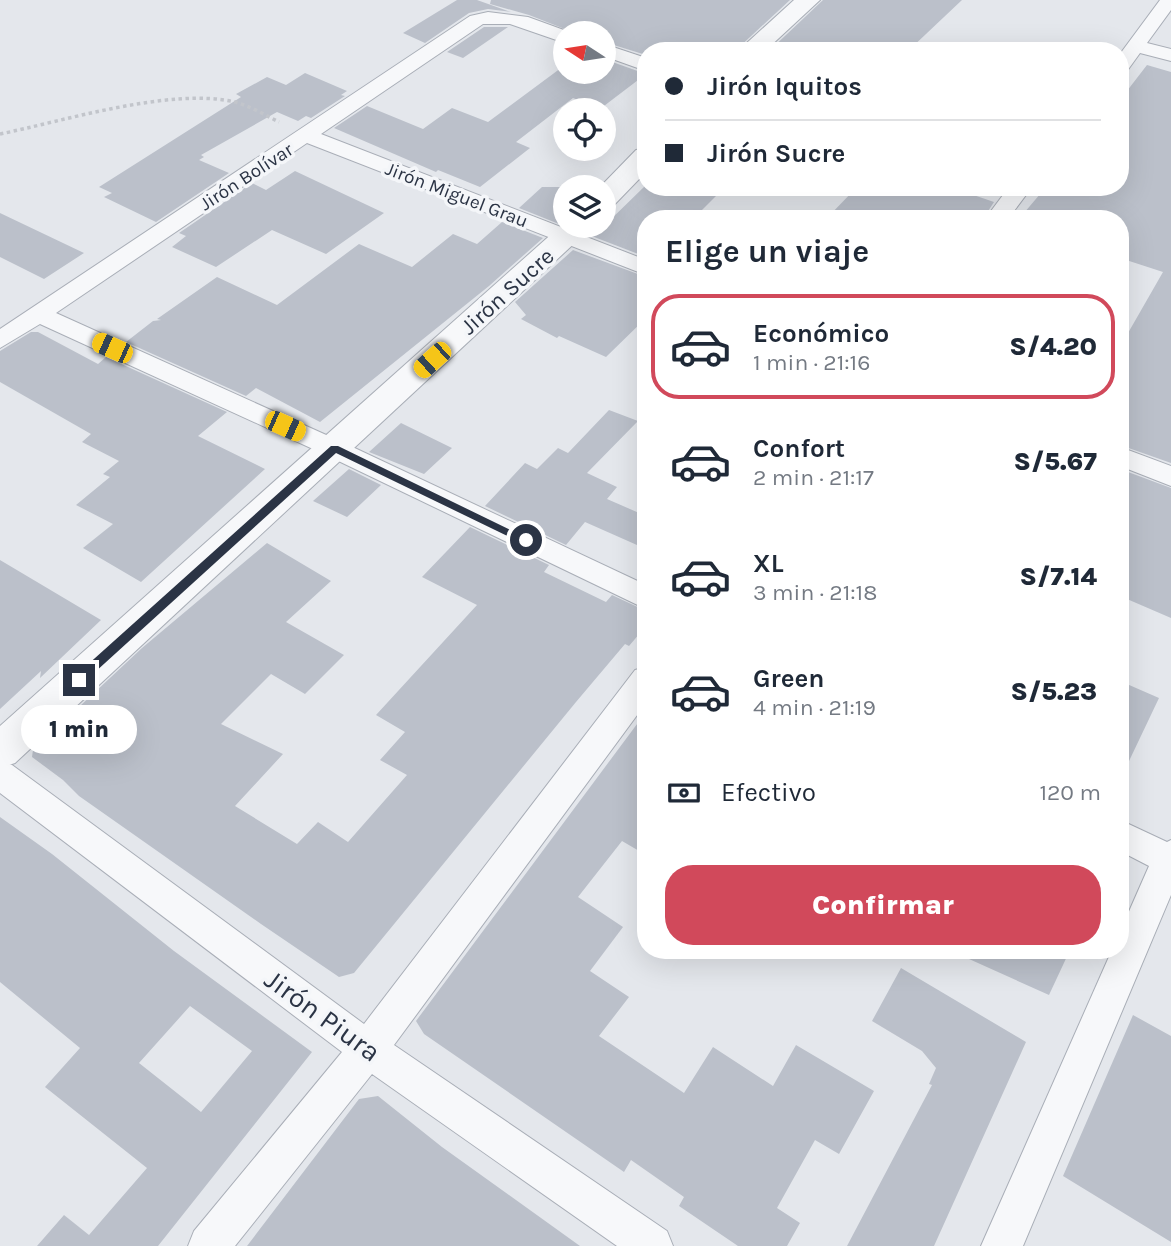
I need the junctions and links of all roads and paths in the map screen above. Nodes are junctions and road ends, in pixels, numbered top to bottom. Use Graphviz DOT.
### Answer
graph roads {
  1 [pos="808,0"];
  2 [pos="1169,0"];
  3 [pos="553,33"];
  4 [pos="760,42"];
  5 [pos="1137,46"];
  6 [pos="616,54"];
  7 [pos="1171,55"];
  8 [pos="1129,56"];
  9 [pos="637,62"];
  10 [pos="0,134"];
  11 [pos="307,136"];
  12 [pos="637,165"];
  13 [pos="616,187"];
  14 [pos="1014,196"];
  15 [pos="1003,210"];
  16 [pos="553,224"];
  17 [pos="564,238"];
  18 [pos="586,238"];
  19 [pos="637,264"];
  20 [pos="38,314"];
  21 [pos="0,340"];
  22 [pos="335,449"];
  23 [pos="1129,460"];
  24 [pos="1171,477"];
  25 [pos="637,594"];
  26 [pos="637,692"];
  27 [pos="0,751"];
  28 [pos="0,775"];
  29 [pos="1129,839"];
  30 [pos="1170,858"];
  31 [pos="1129,953"];
  32 [pos="1126,959"];
  33 [pos="368,1049"];
  34 [pos="209,1246"];
  35 [pos="652,1246"];
  36 [pos="1002,1246"];
  1 -- 4 [label="street"];
  2 -- 5 [label="street"];
  3 -- 11 [label="street, Jirón Bolívar"];
  5 -- 7 [label="street"];
  5 -- 8 [label="street"];
  6 -- 9 [label="street"];
  10 -- 11 [label="path"];
  11 -- 16 [label="street, Jirón Miguel Grau"];
  11 -- 20 [label="street, Jirón Bolívar"];
  12 -- 13 [label="street"];
  14 -- 15 [label="street"];
  17 -- 22 [label="street, Jirón Sucre"];
  18 -- 19 [label="street, Jirón Miguel Grau"];
  20 -- 21 [label="street, Jirón Bolívar"];
  20 -- 22 [label="street"];
  22 -- 25 [label="street"];
  22 -- 27 [label="street, Jirón Sucre"];
  23 -- 24 [label="street"];
  26 -- 33 [label="street"];
  28 -- 33 [label="street, Jirón Piura"];
  29 -- 30 [label="street"];
  30 -- 31 [label="street"];
  32 -- 36 [label="street"];
  33 -- 34 [label="street"];
  33 -- 35 [label="street, Jirón Piura"];
}
